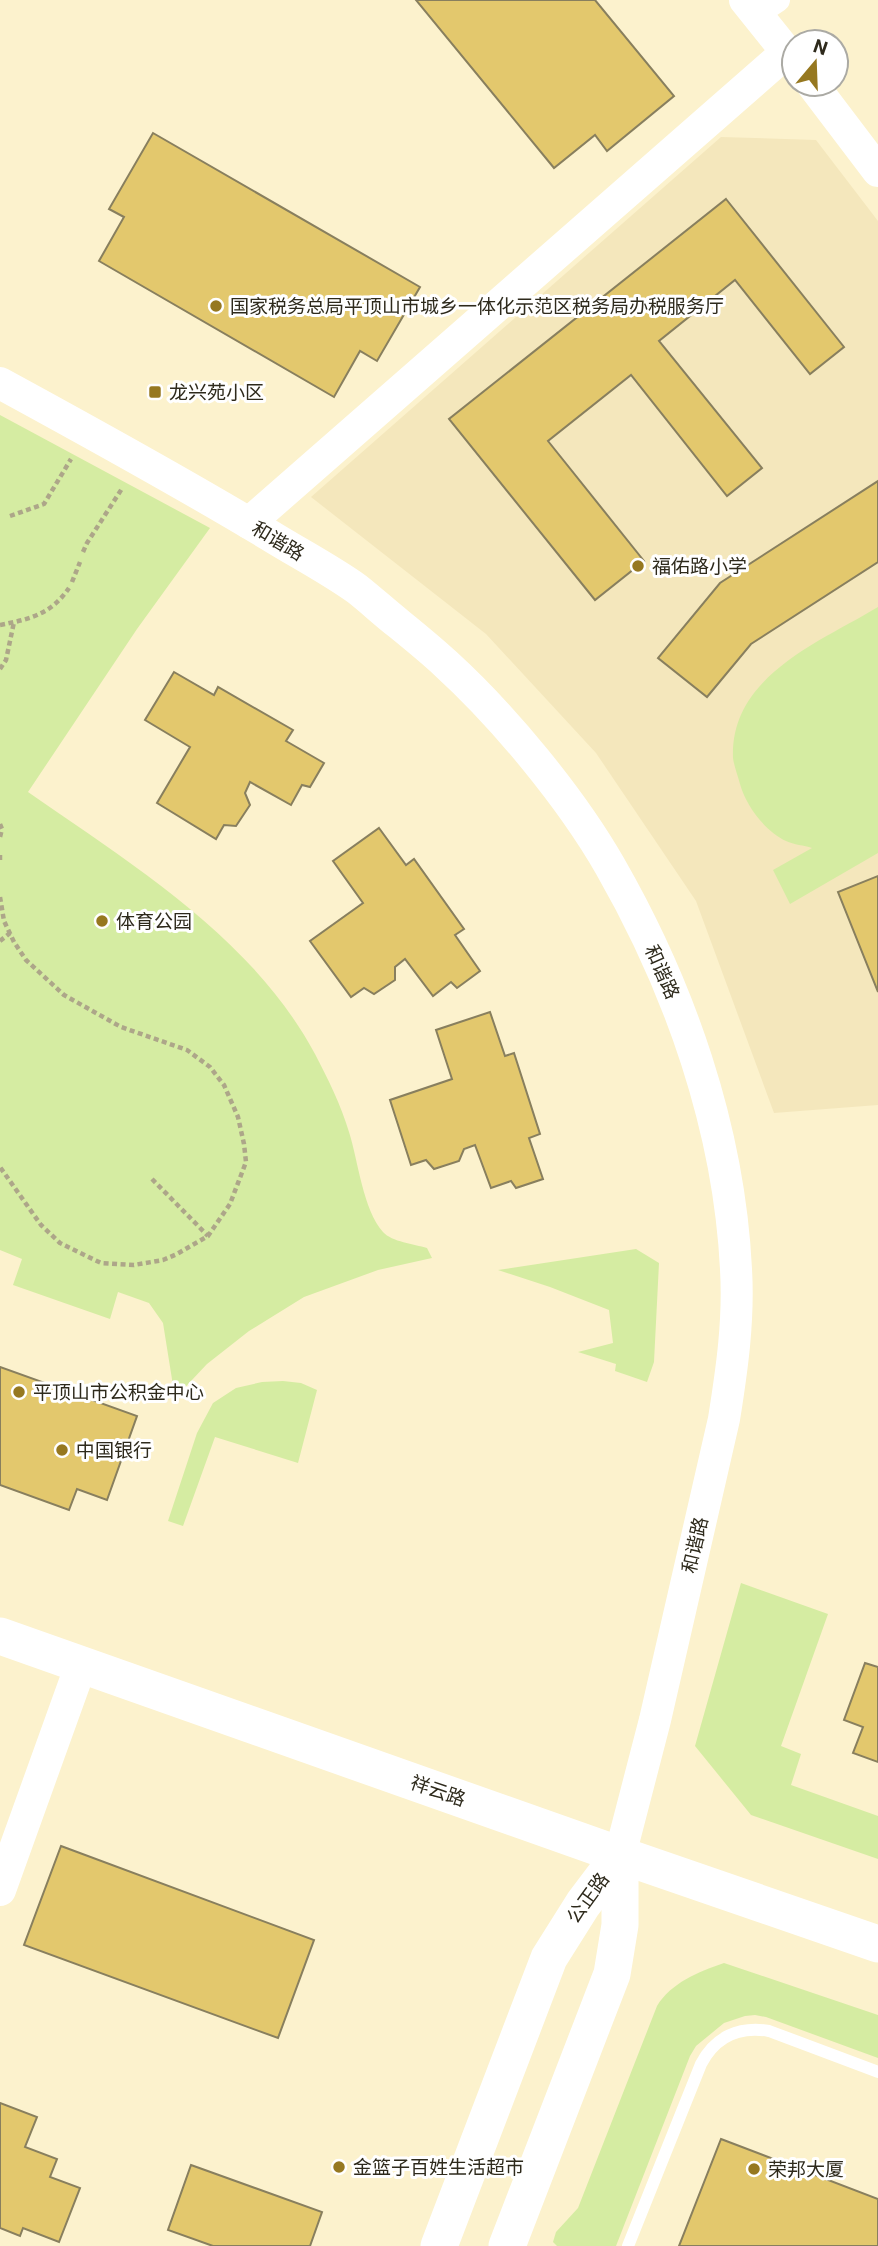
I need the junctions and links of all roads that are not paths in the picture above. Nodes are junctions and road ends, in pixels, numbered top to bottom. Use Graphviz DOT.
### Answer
graph roads {
  1 [pos="760,5"];
  2 [pos="780,39"];
  3 [pos="780,65"];
  4 [pos="823,98"];
  5 [pos="878,171"];
  6 [pos="0,383"];
  7 [pos="249,523"];
  8 [pos="0,1636"];
  9 [pos="81,1665"];
  10 [pos="620,1855"];
  11 [pos="0,1890"];
  12 [pos="878,1944"];
  13 [pos="878,2072"];
  14 [pos="439,2246"];
  15 [pos="507,2246"];
  16 [pos="628,2246"];
  1 -- 2 [label="street"];
  3 -- 7 [label="street"];
  4 -- 5 [label="street"];
  6 -- 7 [label="street, 和谐路"];
  7 -- 10 [label="street, 和谐路"];
  8 -- 9 [label="main road, 祥云路"];
  9 -- 10 [label="main road, 祥云路"];
  9 -- 11 [label="street"];
  10 -- 12 [label="main road, 祥云路"];
  10 -- 14 [label="main road, 公正路"];
  10 -- 15 [label="main road, 公正路"];
  13 -- 16 [label="lane"];
}
